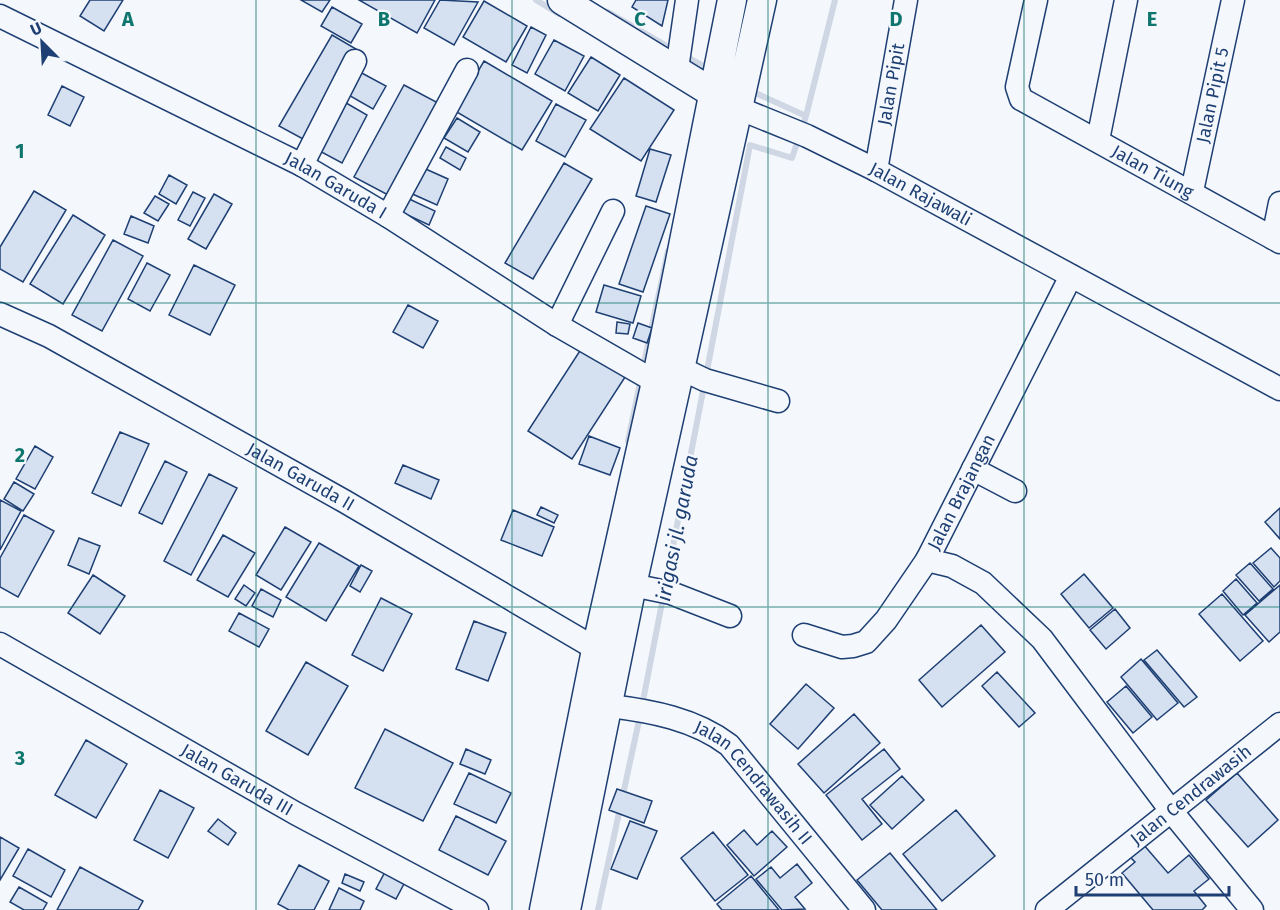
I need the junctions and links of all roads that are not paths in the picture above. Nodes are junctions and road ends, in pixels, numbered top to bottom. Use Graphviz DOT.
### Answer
graph roads {
  1 [pos="562,0"];
  2 [pos="687,0"];
  3 [pos="732,0"];
  4 [pos="762,0"];
  5 [pos="906,0"];
  6 [pos="1036,0"];
  7 [pos="1126,0"];
  8 [pos="1233,0"];
  9 [pos="0,16"];
  10 [pos="355,61"];
  11 [pos="677,69"];
  12 [pos="467,70"];
  13 [pos="712,93"];
  14 [pos="738,108"];
  15 [pos="1098,140"];
  16 [pos="302,165"];
  17 [pos="876,170"];
  18 [pos="1192,191"];
  19 [pos="1280,203"];
  20 [pos="613,211"];
  21 [pos="388,216"];
  22 [pos="1276,240"];
  23 [pos="1071,276"];
  24 [pos="0,314"];
  25 [pos="557,325"];
  26 [pos="701,377"];
  27 [pos="656,382"];
  28 [pos="1280,389"];
  29 [pos="777,401"];
  30 [pos="973,469"];
  31 [pos="1015,491"];
  32 [pos="927,560"];
  33 [pos="654,589"];
  34 [pos="730,616"];
  35 [pos="804,635"];
  36 [pos="0,644"];
  37 [pos="607,656"];
  38 [pos="610,706"];
  39 [pos="1280,724"];
  40 [pos="1172,812"];
  41 [pos="477,910"];
  42 [pos="544,910"];
  43 [pos="566,910"];
  44 [pos="864,910"];
  45 [pos="1047,910"];
  46 [pos="1252,910"];
  1 -- 11 [label="main road, Jalan Rajawali"];
  2 -- 11 [label="street"];
  3 -- 13 [label="main road"];
  4 -- 14 [label="main road"];
  5 -- 17 [label="street, Jalan Pipit"];
  6 -- 15 [label="street, Jalan Tiung"];
  7 -- 15 [label="street"];
  8 -- 18 [label="street, Jalan Pipit 5"];
  9 -- 16 [label="street, Jalan Garuda I"];
  10 -- 16 [label="street"];
  11 -- 13 [label="main road, Jalan Rajawali"];
  12 -- 21 [label="street"];
  13 -- 14 [label="main road, Jalan Rajawali"];
  13 -- 27 [label="main road"];
  14 -- 17 [label="street, Jalan Rajawali"];
  14 -- 26 [label="main road"];
  15 -- 18 [label="street, Jalan Tiung"];
  16 -- 21 [label="street, Jalan Garuda I"];
  17 -- 23 [label="street, Jalan Rajawali"];
  18 -- 22 [label="street, Jalan Tiung"];
  19 -- 22 [label="street"];
  20 -- 25 [label="street"];
  21 -- 25 [label="street, Jalan Garuda I"];
  23 -- 28 [label="street, Jalan Rajawali"];
  23 -- 30 [label="street, Jalan Brajangan"];
  24 -- 37 [label="street, Jalan Garuda II"];
  25 -- 27 [label="street, Jalan Garuda I"];
  26 -- 29 [label="street"];
  26 -- 33 [label="main road"];
  27 -- 37 [label="main road"];
  30 -- 31 [label="street"];
  30 -- 32 [label="street, Jalan Brajangan"];
  32 -- 35 [label="street, Jalan Brajangan"];
  32 -- 40 [label="street"];
  33 -- 34 [label="street"];
  33 -- 37 [label="main road"];
  36 -- 41 [label="street, Jalan Garuda III"];
  37 -- 38 [label="main road"];
  37 -- 42 [label="main road"];
  38 -- 43 [label="main road"];
  38 -- 44 [label="street, Jalan Cendrawasih II"];
  39 -- 40 [label="street, Jalan Cendrawasih"];
  40 -- 45 [label="street, Jalan Cendrawasih"];
  40 -- 46 [label="street"];
}
